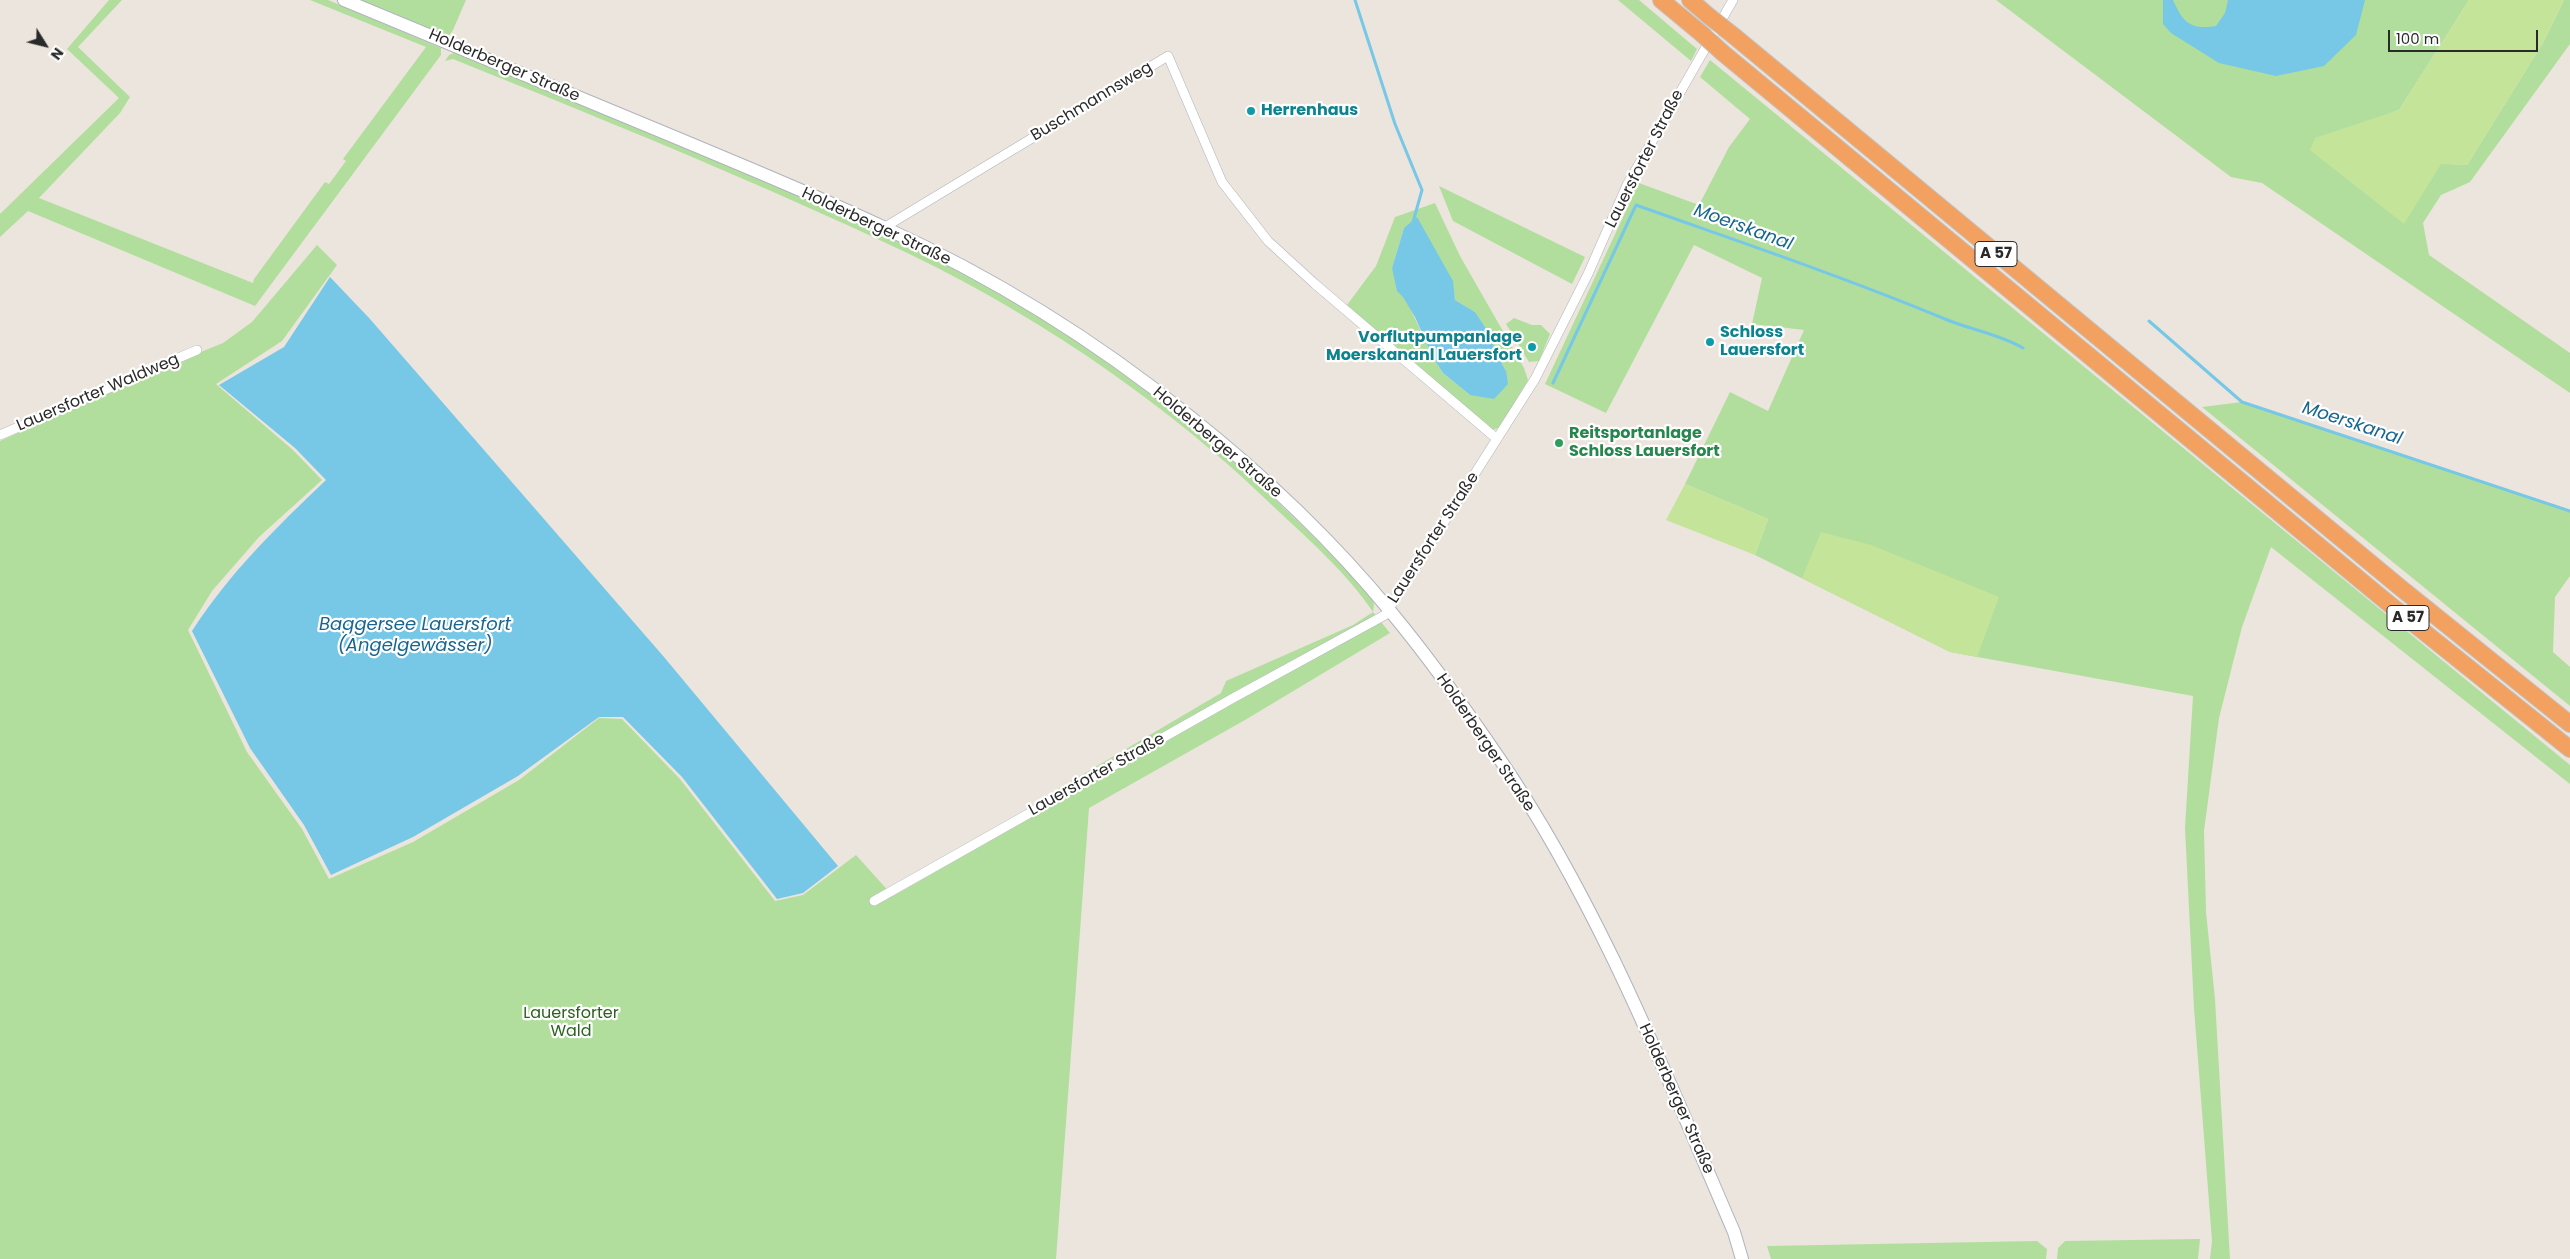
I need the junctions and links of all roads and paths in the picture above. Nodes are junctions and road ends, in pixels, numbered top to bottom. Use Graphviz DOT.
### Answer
graph roads {
  1 [pos="344,0"];
  2 [pos="1661,0"];
  3 [pos="1690,0"];
  4 [pos="1733,0"];
  5 [pos="885,228"];
  6 [pos="197,350"];
  7 [pos="0,435"];
  8 [pos="1497,439"];
  9 [pos="1389,609"];
  10 [pos="2570,724"];
  11 [pos="2570,749"];
  12 [pos="874,901"];
  13 [pos="1742,1259"];
  1 -- 5 [label="main road, Holderberger Straße"];
  2 -- 11 [label="highway, A 57, bridge"];
  3 -- 10 [label="highway, A 57, bridge"];
  4 -- 8 [label="street, Lauersforter Straße"];
  5 -- 8 [label="street, Buschmannsweg"];
  5 -- 9 [label="main road, Holderberger Straße"];
  6 -- 7 [label="street, Lauersforter Waldweg"];
  8 -- 9 [label="street, Lauersforter Straße"];
  9 -- 12 [label="street, Lauersforter Straße"];
  9 -- 13 [label="main road, Holderberger Straße"];
}
